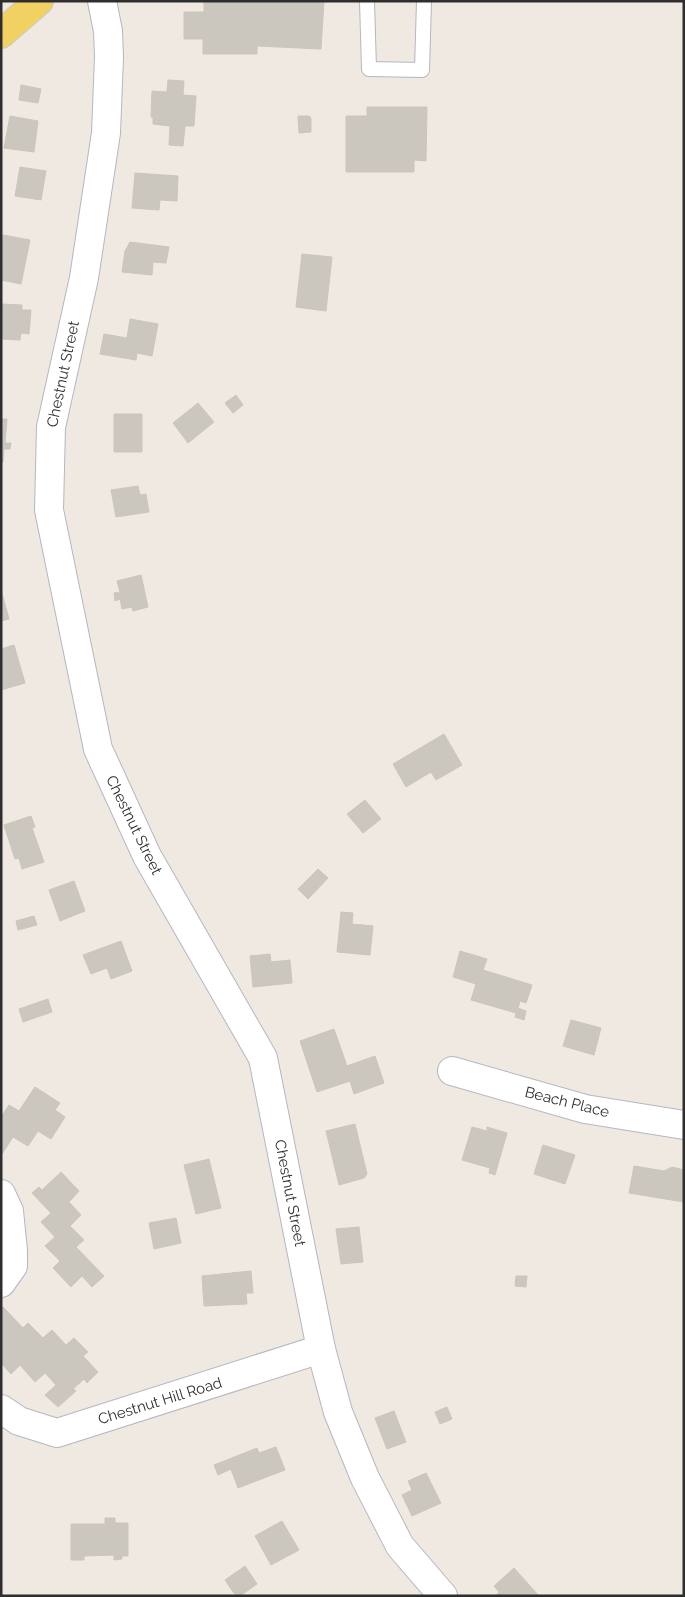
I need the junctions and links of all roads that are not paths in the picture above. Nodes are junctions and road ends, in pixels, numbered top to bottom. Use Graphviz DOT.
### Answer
graph roads {
  1 [pos="39,1"];
  2 [pos="102,1"];
  3 [pos="367,1"];
  4 [pos="424,1"];
  5 [pos="1,34"];
  6 [pos="452,1071"];
  7 [pos="684,1125"];
  8 [pos="1,1194"];
  9 [pos="1,1283"];
  10 [pos="322,1349"];
  11 [pos="1,1409"];
  12 [pos="443,1596"];
  1 -- 5 [label="main road"];
  2 -- 10 [label="street, Chestnut Street"];
  3 -- 4 [label="lane"];
  6 -- 7 [label="street, Beach Place"];
  8 -- 9 [label="street"];
  10 -- 11 [label="street, Chestnut Hill Road"];
  10 -- 12 [label="street, Chestnut Street"];
}
